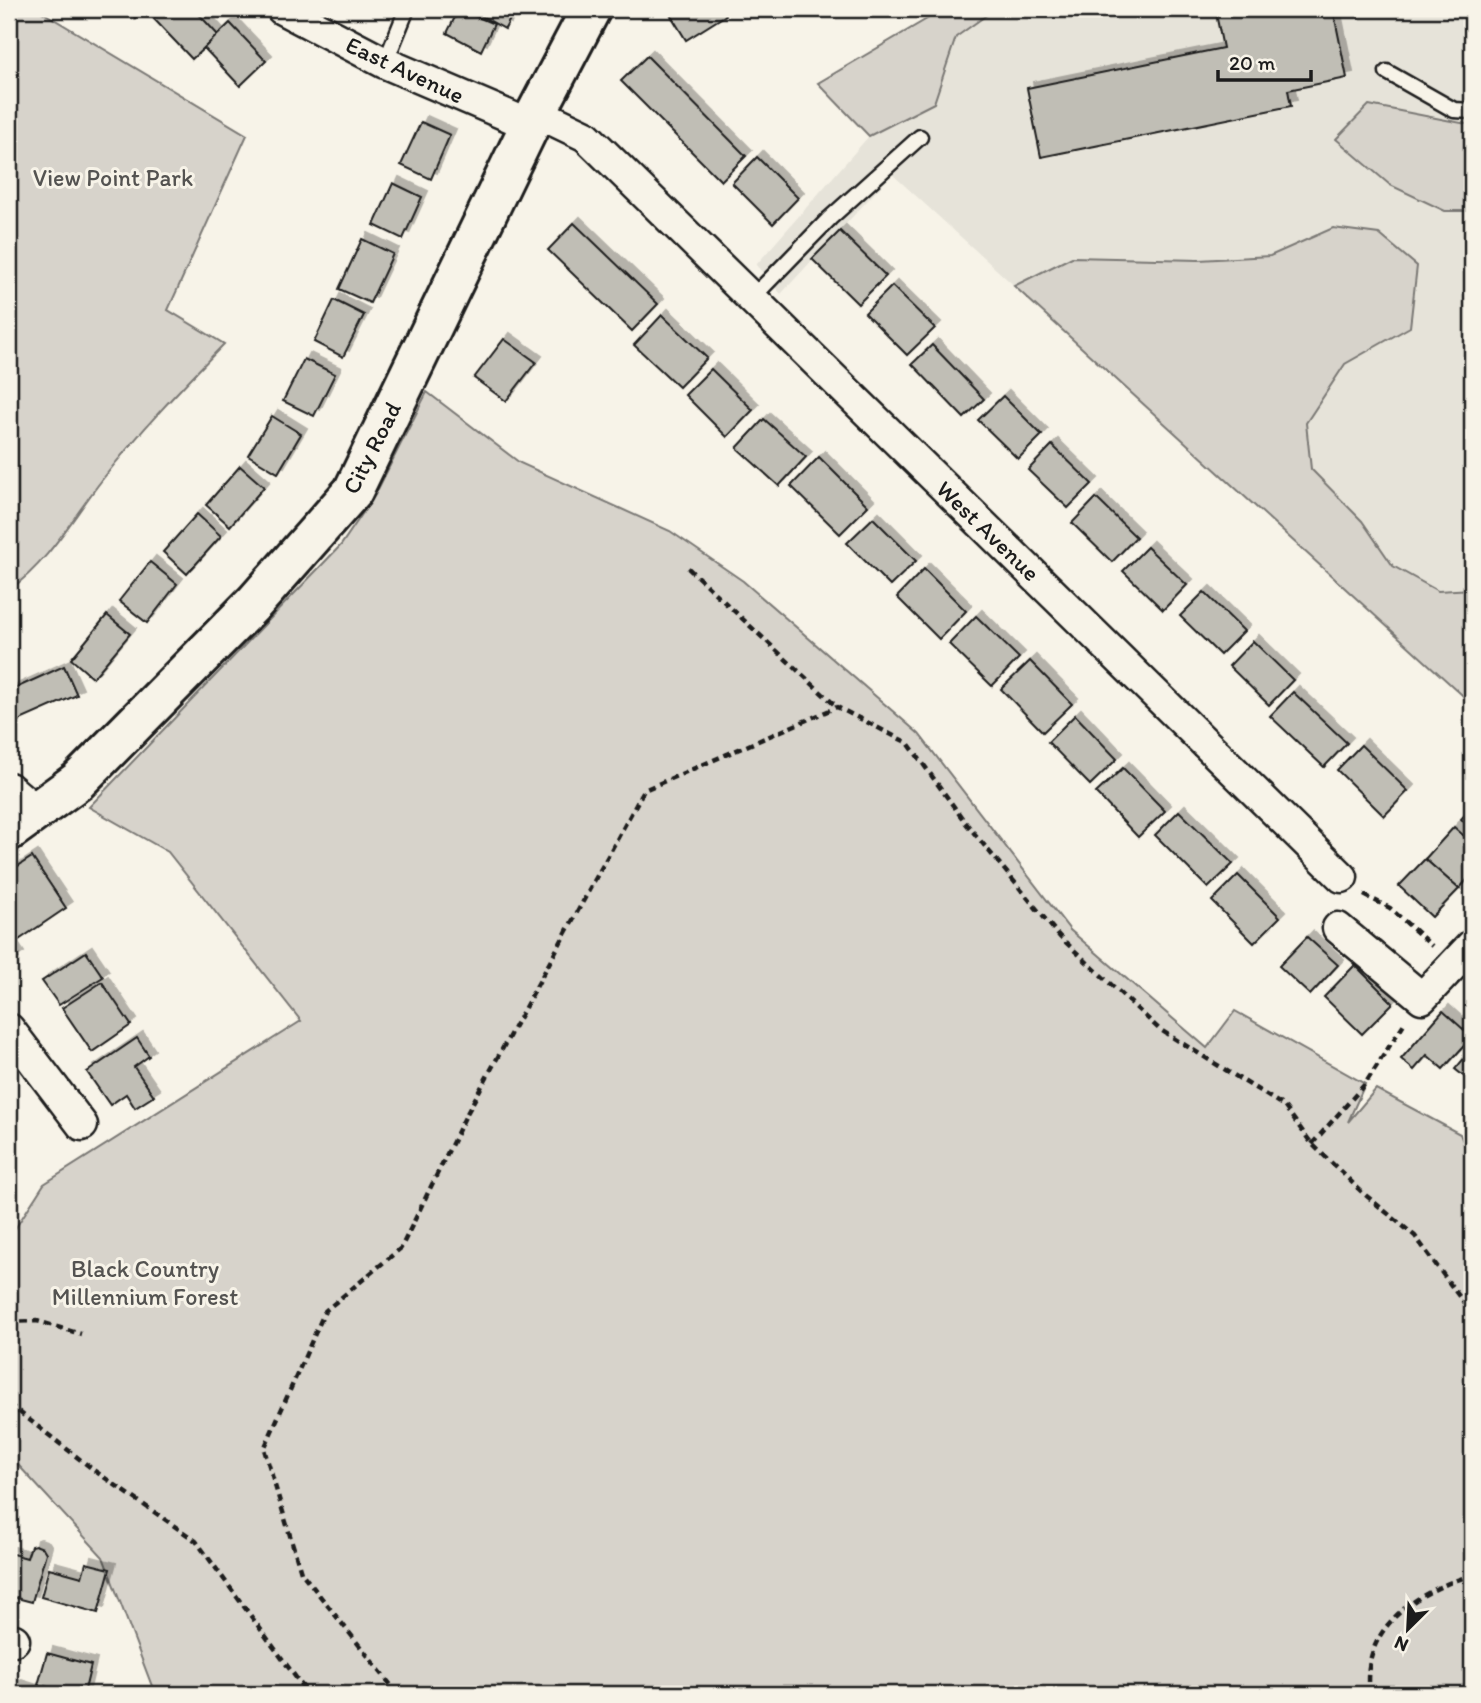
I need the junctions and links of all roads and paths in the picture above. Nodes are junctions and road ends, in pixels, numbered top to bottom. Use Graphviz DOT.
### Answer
graph roads {
  1 [pos="282,9"];
  2 [pos="407,9"];
  3 [pos="591,9"];
  4 [pos="385,63"];
  5 [pos="1387,72"];
  6 [pos="1472,111"];
  7 [pos="533,119"];
  8 [pos="920,137"];
  9 [pos="751,299"];
  10 [pos="688,568"];
  11 [pos="837,707"];
  12 [pos="18,810"];
  13 [pos="1342,877"];
  14 [pos="1338,928"];
  15 [pos="1472,946"];
  16 [pos="1439,953"];
  17 [pos="1411,1012"];
  18 [pos="9,1029"];
  19 [pos="82,1125"];
  20 [pos="1312,1144"];
  21 [pos="1472,1314"];
  22 [pos="9,1322"];
  23 [pos="81,1334"];
  24 [pos="9,1404"];
  25 [pos="1472,1575"];
  26 [pos="308,1694"];
  27 [pos="398,1694"];
  28 [pos="1369,1694"];
  1 -- 4 [label="street, East Avenue"];
  2 -- 4 [label="lane"];
  3 -- 7 [label="street, City Road"];
  4 -- 7 [label="street, East Avenue"];
  5 -- 6 [label="lane"];
  7 -- 9 [label="street, West Avenue"];
  7 -- 12 [label="street, City Road"];
  8 -- 9 [label="lane"];
  9 -- 13 [label="street, West Avenue"];
  10 -- 11 [label="path"];
  11 -- 20 [label="path"];
  11 -- 27 [label="path"];
  13 -- 16 [label="path"];
  14 -- 15 [label="street"];
  17 -- 20 [label="path"];
  18 -- 19 [label="street"];
  20 -- 21 [label="path"];
  22 -- 23 [label="path"];
  24 -- 26 [label="path"];
  25 -- 28 [label="path"];
}
